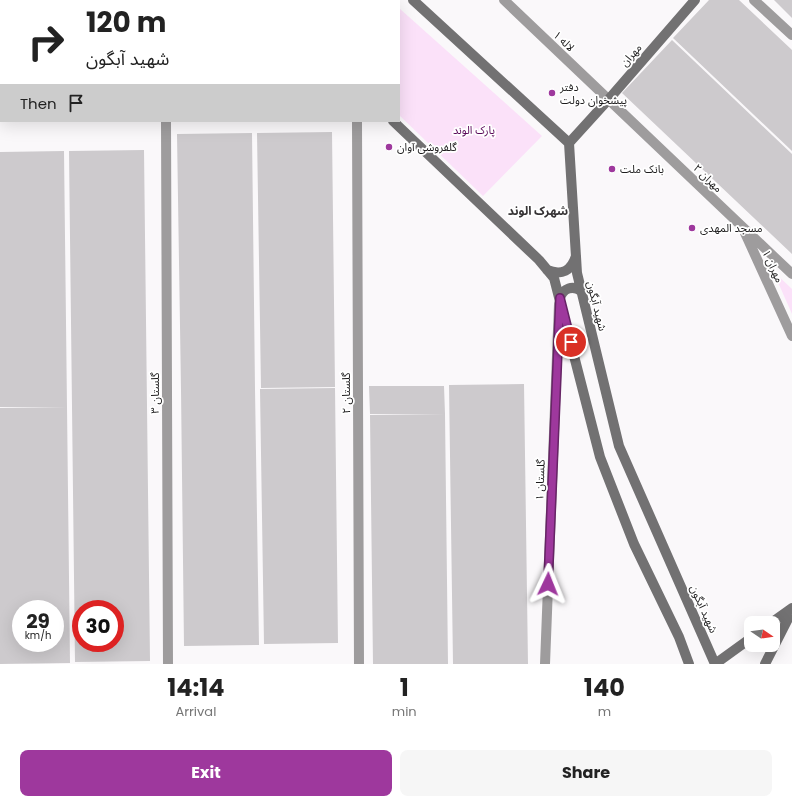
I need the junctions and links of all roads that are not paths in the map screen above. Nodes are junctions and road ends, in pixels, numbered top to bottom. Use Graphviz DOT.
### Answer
graph roads {
  1 [pos="413,0"];
  2 [pos="504,0"];
  3 [pos="695,0"];
  4 [pos="754,0"];
  5 [pos="792,35"];
  6 [pos="609,99"];
  7 [pos="166,122"];
  8 [pos="357,122"];
  9 [pos="394,122"];
  10 [pos="569,143"];
  11 [pos="742,227"];
  12 [pos="576,256"];
  13 [pos="547,270"];
  14 [pos="792,274"];
  15 [pos="581,291"];
  16 [pos="560,298"];
  17 [pos="792,336"];
  18 [pos="792,608"];
  19 [pos="792,611"];
  20 [pos="780,617"];
  21 [pos="744,643"];
  22 [pos="168,664"];
  23 [pos="359,664"];
  24 [pos="545,664"];
  25 [pos="689,664"];
  26 [pos="715,664"];
  27 [pos="766,664"];
  1 -- 10 [label="main road"];
  2 -- 6 [label="street, لاله ۱"];
  3 -- 6 [label="main road, مهران"];
  4 -- 5 [label="street"];
  6 -- 10 [label="main road, مهران"];
  6 -- 11 [label="street, مهران ۲"];
  7 -- 22 [label="street, گلستان ۳"];
  8 -- 23 [label="street, گلستان ۲"];
  9 -- 13 [label="main road"];
  10 -- 12 [label="main road, شهید آبگون"];
  11 -- 14 [label="street, مهران ۲"];
  11 -- 17 [label="street, ۱ مهران"];
  12 -- 13 [label="main road"];
  12 -- 15 [label="main road, شهید آبگون"];
  13 -- 16 [label="main road"];
  15 -- 16 [label="main road"];
  15 -- 26 [label="main road, شهید آبگون"];
  16 -- 24 [label="street, گلستان ۱"];
  16 -- 25 [label="main road"];
  18 -- 20 [label="main road"];
  19 -- 27 [label="main road"];
  21 -- 26 [label="main road"];
}
